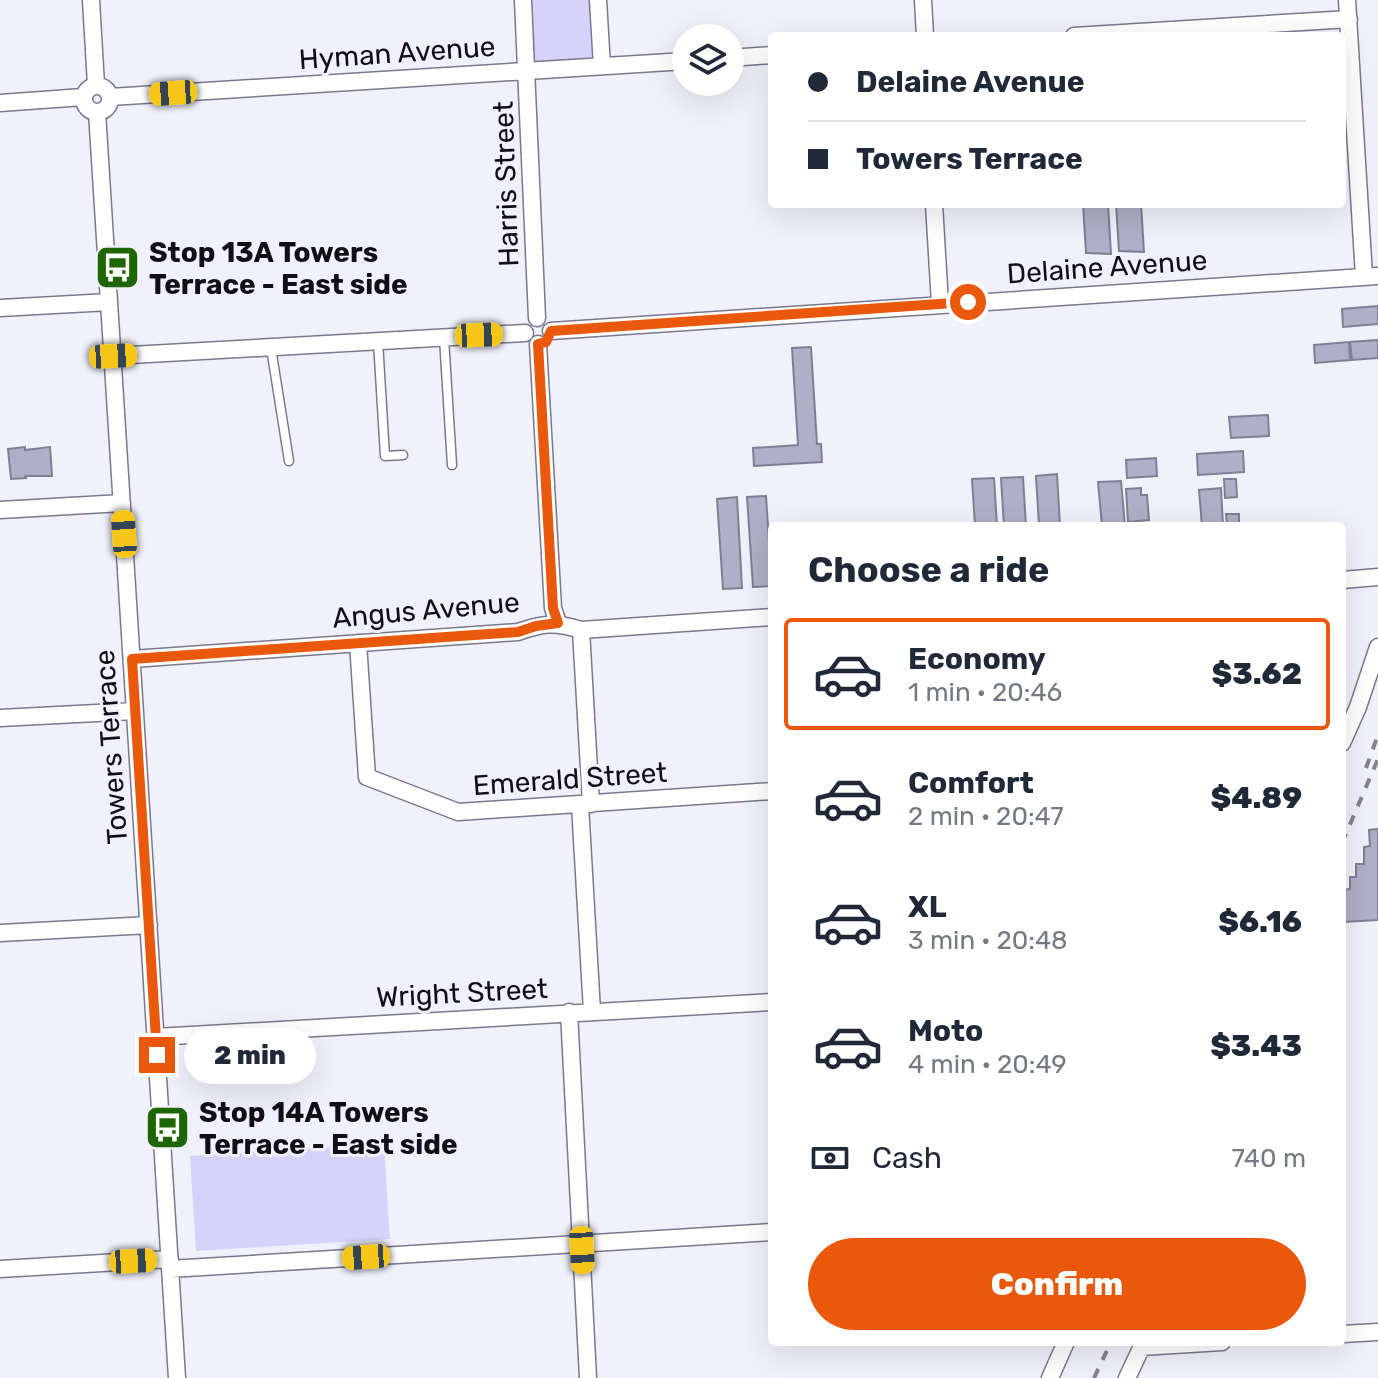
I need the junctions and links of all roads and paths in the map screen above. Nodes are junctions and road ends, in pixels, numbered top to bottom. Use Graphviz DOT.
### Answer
graph roads {
  1 [pos="91,0"];
  2 [pos="523,0"];
  3 [pos="598,0"];
  4 [pos="923,0"];
  5 [pos="1347,0"];
  6 [pos="1349,19"];
  7 [pos="925,32"];
  8 [pos="1139,32"];
  9 [pos="768,55"];
  10 [pos="744,57"];
  11 [pos="672,62"];
  12 [pos="602,66"];
  13 [pos="527,71"];
  14 [pos="96,85"];
  15 [pos="83,97"];
  16 [pos="110,97"];
  17 [pos="0,103"];
  18 [pos="97,112"];
  19 [pos="934,208"];
  20 [pos="1371,276"];
  21 [pos="109,302"];
  22 [pos="940,304"];
  23 [pos="0,308"];
  24 [pos="537,318"];
  25 [pos="551,331"];
  26 [pos="444,337"];
  27 [pos="531,339"];
  28 [pos="378,341"];
  29 [pos="271,347"];
  30 [pos="113,356"];
  31 [pos="403,455"];
  32 [pos="289,461"];
  33 [pos="452,465"];
  34 [pos="122,503"];
  35 [pos="0,510"];
  36 [pos="1378,577"];
  37 [pos="1346,580"];
  38 [pos="768,617"];
  39 [pos="558,623"];
  40 [pos="581,630"];
  41 [pos="358,643"];
  42 [pos="1378,647"];
  43 [pos="132,659"];
  44 [pos="135,711"];
  45 [pos="0,718"];
  46 [pos="1346,734"];
  47 [pos="768,791"];
  48 [pos="586,805"];
  49 [pos="149,925"];
  50 [pos="0,933"];
  51 [pos="768,1002"];
  52 [pos="592,1011"];
  53 [pos="569,1012"];
  54 [pos="156,1037"];
  55 [pos="768,1232"];
  56 [pos="581,1244"];
  57 [pos="170,1264"];
  58 [pos="0,1269"];
  59 [pos="1378,1332"];
  60 [pos="1346,1334"];
  61 [pos="1064,1346"];
  62 [pos="1142,1346"];
  63 [pos="177,1378"];
  64 [pos="588,1378"];
  65 [pos="1050,1378"];
  66 [pos="1127,1378"];
  1 -- 14 [label="street"];
  2 -- 13 [label="street, Harris Street"];
  3 -- 12 [label="street"];
  4 -- 7 [label="street"];
  5 -- 6 [label="street"];
  6 -- 8 [label="street"];
  6 -- 20 [label="street"];
  9 -- 10 [label="street"];
  11 -- 12 [label="street, Hyman Avenue"];
  12 -- 13 [label="street, Hyman Avenue"];
  13 -- 16 [label="street, Hyman Avenue"];
  13 -- 24 [label="street, Harris Street"];
  14 -- 15 [label="street"];
  14 -- 16 [label="street"];
  15 -- 17 [label="street"];
  15 -- 18 [label="street"];
  16 -- 18 [label="street"];
  18 -- 21 [label="street, Towers Terrace"];
  19 -- 22 [label="street"];
  20 -- 22 [label="street, Delaine Avenue"];
  21 -- 23 [label="street"];
  21 -- 30 [label="street, Towers Terrace"];
  22 -- 25 [label="street, Delaine Avenue"];
  24 -- 25 [label="street"];
  24 -- 27 [label="street"];
  25 -- 27 [label="street"];
  26 -- 27 [label="street"];
  26 -- 28 [label="street"];
  26 -- 33 [label="lane"];
  27 -- 39 [label="street"];
  28 -- 29 [label="street"];
  28 -- 31 [label="lane"];
  29 -- 30 [label="street"];
  29 -- 32 [label="lane"];
  30 -- 34 [label="street, Towers Terrace"];
  34 -- 35 [label="street"];
  34 -- 43 [label="street, Towers Terrace"];
  36 -- 37 [label="street"];
  38 -- 40 [label="street, Angus Avenue"];
  39 -- 40 [label="street, Angus Avenue"];
  39 -- 41 [label="street, Angus Avenue"];
  40 -- 48 [label="street"];
  41 -- 43 [label="street, Angus Avenue"];
  41 -- 48 [label="street, Emerald Street"];
  42 -- 46 [label="street"];
  43 -- 44 [label="street, Towers Terrace"];
  44 -- 45 [label="street"];
  44 -- 49 [label="street, Towers Terrace"];
  47 -- 48 [label="street, Emerald Street"];
  48 -- 52 [label="street"];
  49 -- 50 [label="street"];
  49 -- 54 [label="street, Towers Terrace"];
  51 -- 52 [label="street, Wright Street"];
  52 -- 53 [label="street, Wright Street"];
  53 -- 54 [label="street, Wright Street"];
  53 -- 56 [label="street"];
  54 -- 57 [label="street, Towers Terrace"];
  55 -- 56 [label="street"];
  56 -- 57 [label="street"];
  56 -- 64 [label="street"];
  57 -- 58 [label="street"];
  57 -- 63 [label="street, Towers Terrace"];
  59 -- 60 [label="street"];
  61 -- 65 [label="street"];
  62 -- 66 [label="street"];
}
